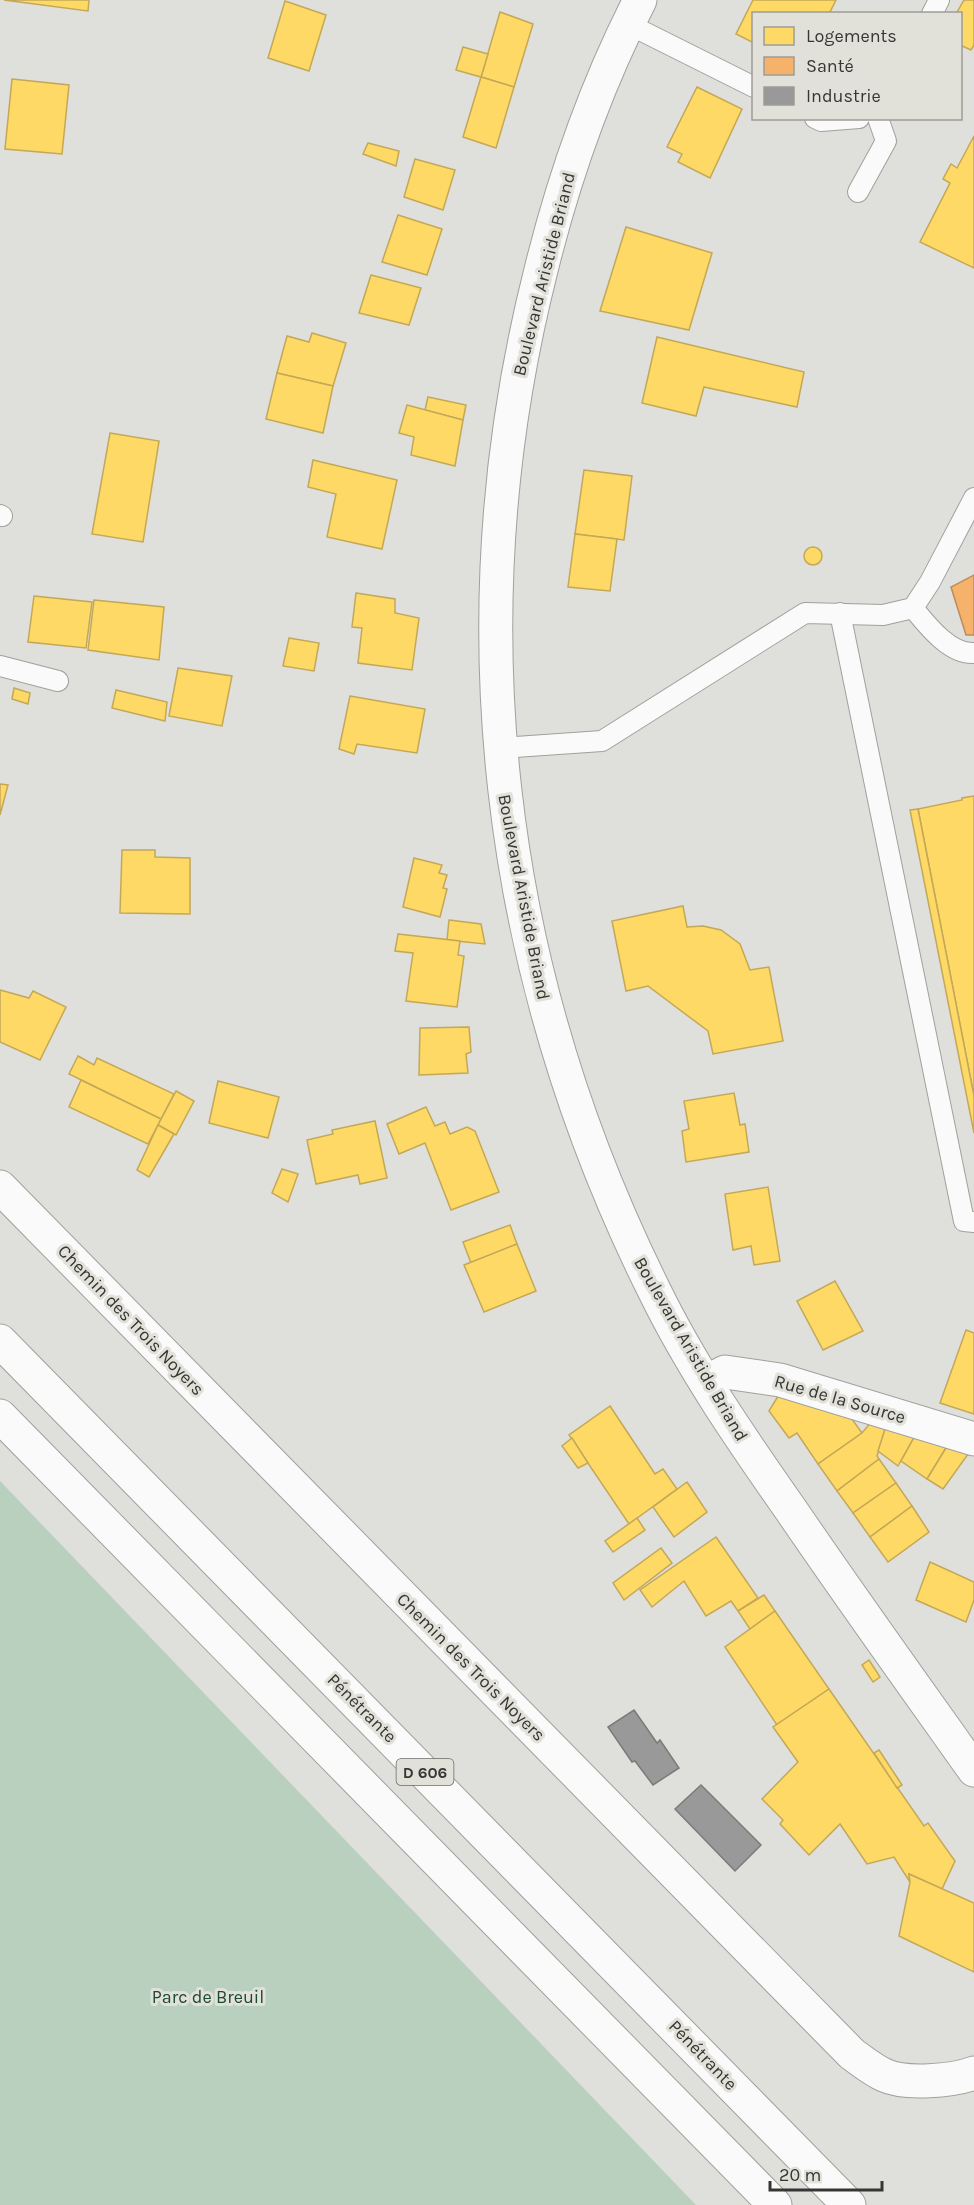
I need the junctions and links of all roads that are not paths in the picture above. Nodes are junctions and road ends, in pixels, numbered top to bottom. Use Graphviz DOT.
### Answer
graph roads {
  1 [pos="634,12"];
  2 [pos="752,86"];
  3 [pos="879,120"];
  4 [pos="858,192"];
  5 [pos="974,498"];
  6 [pos="913,608"];
  7 [pos="840,614"];
  8 [pos="974,653"];
  9 [pos="0,666"];
  10 [pos="58,681"];
  11 [pos="500,748"];
  12 [pos="0,1187"];
  13 [pos="974,1222"];
  14 [pos="0,1341"];
  15 [pos="706,1382"];
  16 [pos="0,1416"];
  17 [pos="974,1438"];
  18 [pos="974,1770"];
  19 [pos="974,2073"];
  20 [pos="775,2205"];
  21 [pos="849,2205"];
  1 -- 2 [label="lane"];
  1 -- 11 [label="street, Boulevard Aristide Briand"];
  3 -- 4 [label="lane"];
  5 -- 6 [label="lane"];
  6 -- 7 [label="lane"];
  6 -- 8 [label="lane"];
  7 -- 11 [label="lane"];
  7 -- 13 [label="lane"];
  9 -- 10 [label="lane"];
  11 -- 15 [label="street, Boulevard Aristide Briand"];
  12 -- 19 [label="street, Chemin des Trois Noyers"];
  14 -- 21 [label="street, Pénétrante / D 606"];
  15 -- 17 [label="street, Rue de la Source"];
  15 -- 18 [label="street, Boulevard Aristide Briand"];
  16 -- 20 [label="street, D 606"];
}
